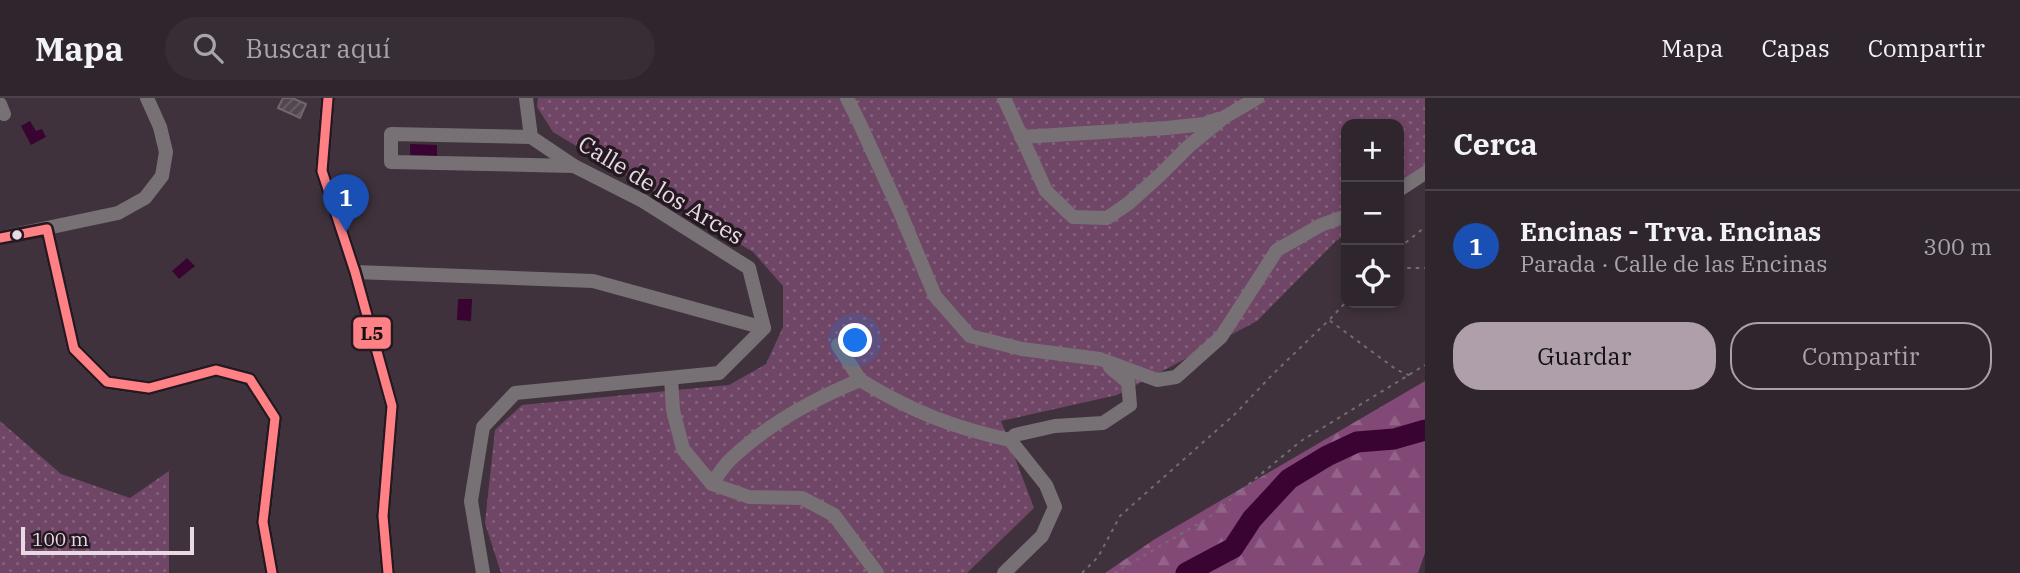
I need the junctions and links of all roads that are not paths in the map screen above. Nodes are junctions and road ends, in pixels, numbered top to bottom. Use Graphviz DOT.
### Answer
graph roads {
  1 [pos="147,98"];
  2 [pos="328,98"];
  3 [pos="526,98"];
  4 [pos="847,98"];
  5 [pos="1004,98"];
  6 [pos="1257,98"];
  7 [pos="1223,118"];
  8 [pos="531,137"];
  9 [pos="1021,137"];
  10 [pos="574,166"];
  11 [pos="1425,173"];
  12 [pos="1404,187"];
  13 [pos="1341,218"];
  14 [pos="47,229"];
  15 [pos="0,238"];
  16 [pos="355,272"];
  17 [pos="764,328"];
  18 [pos="838,345"];
  19 [pos="1100,359"];
  20 [pos="671,378"];
  21 [pos="859,380"];
  22 [pos="1010,440"];
  23 [pos="712,484"];
  24 [pos="272,573"];
  25 [pos="388,573"];
  26 [pos="483,573"];
  27 [pos="877,573"];
  28 [pos="1004,573"];
  1 -- 14 [label="street"];
  2 -- 16 [label="street"];
  3 -- 8 [label="street"];
  4 -- 19 [label="street"];
  5 -- 9 [label="street"];
  6 -- 7 [label="street"];
  7 -- 9 [label="street"];
  7 -- 9 [label="street"];
  8 -- 10 [label="street, Calle de los Arces"];
  8 -- 10 [label="street"];
  10 -- 17 [label="street, Calle de los Arces"];
  11 -- 12 [label="street"];
  13 -- 19 [label="street"];
  14 -- 15 [label="street"];
  14 -- 24 [label="street"];
  16 -- 17 [label="street"];
  16 -- 25 [label="street"];
  17 -- 20 [label="street"];
  18 -- 21 [label="street"];
  19 -- 22 [label="street"];
  20 -- 23 [label="street"];
  20 -- 26 [label="street"];
  21 -- 22 [label="street"];
  21 -- 23 [label="street"];
  22 -- 28 [label="street"];
  23 -- 27 [label="street"];
}
